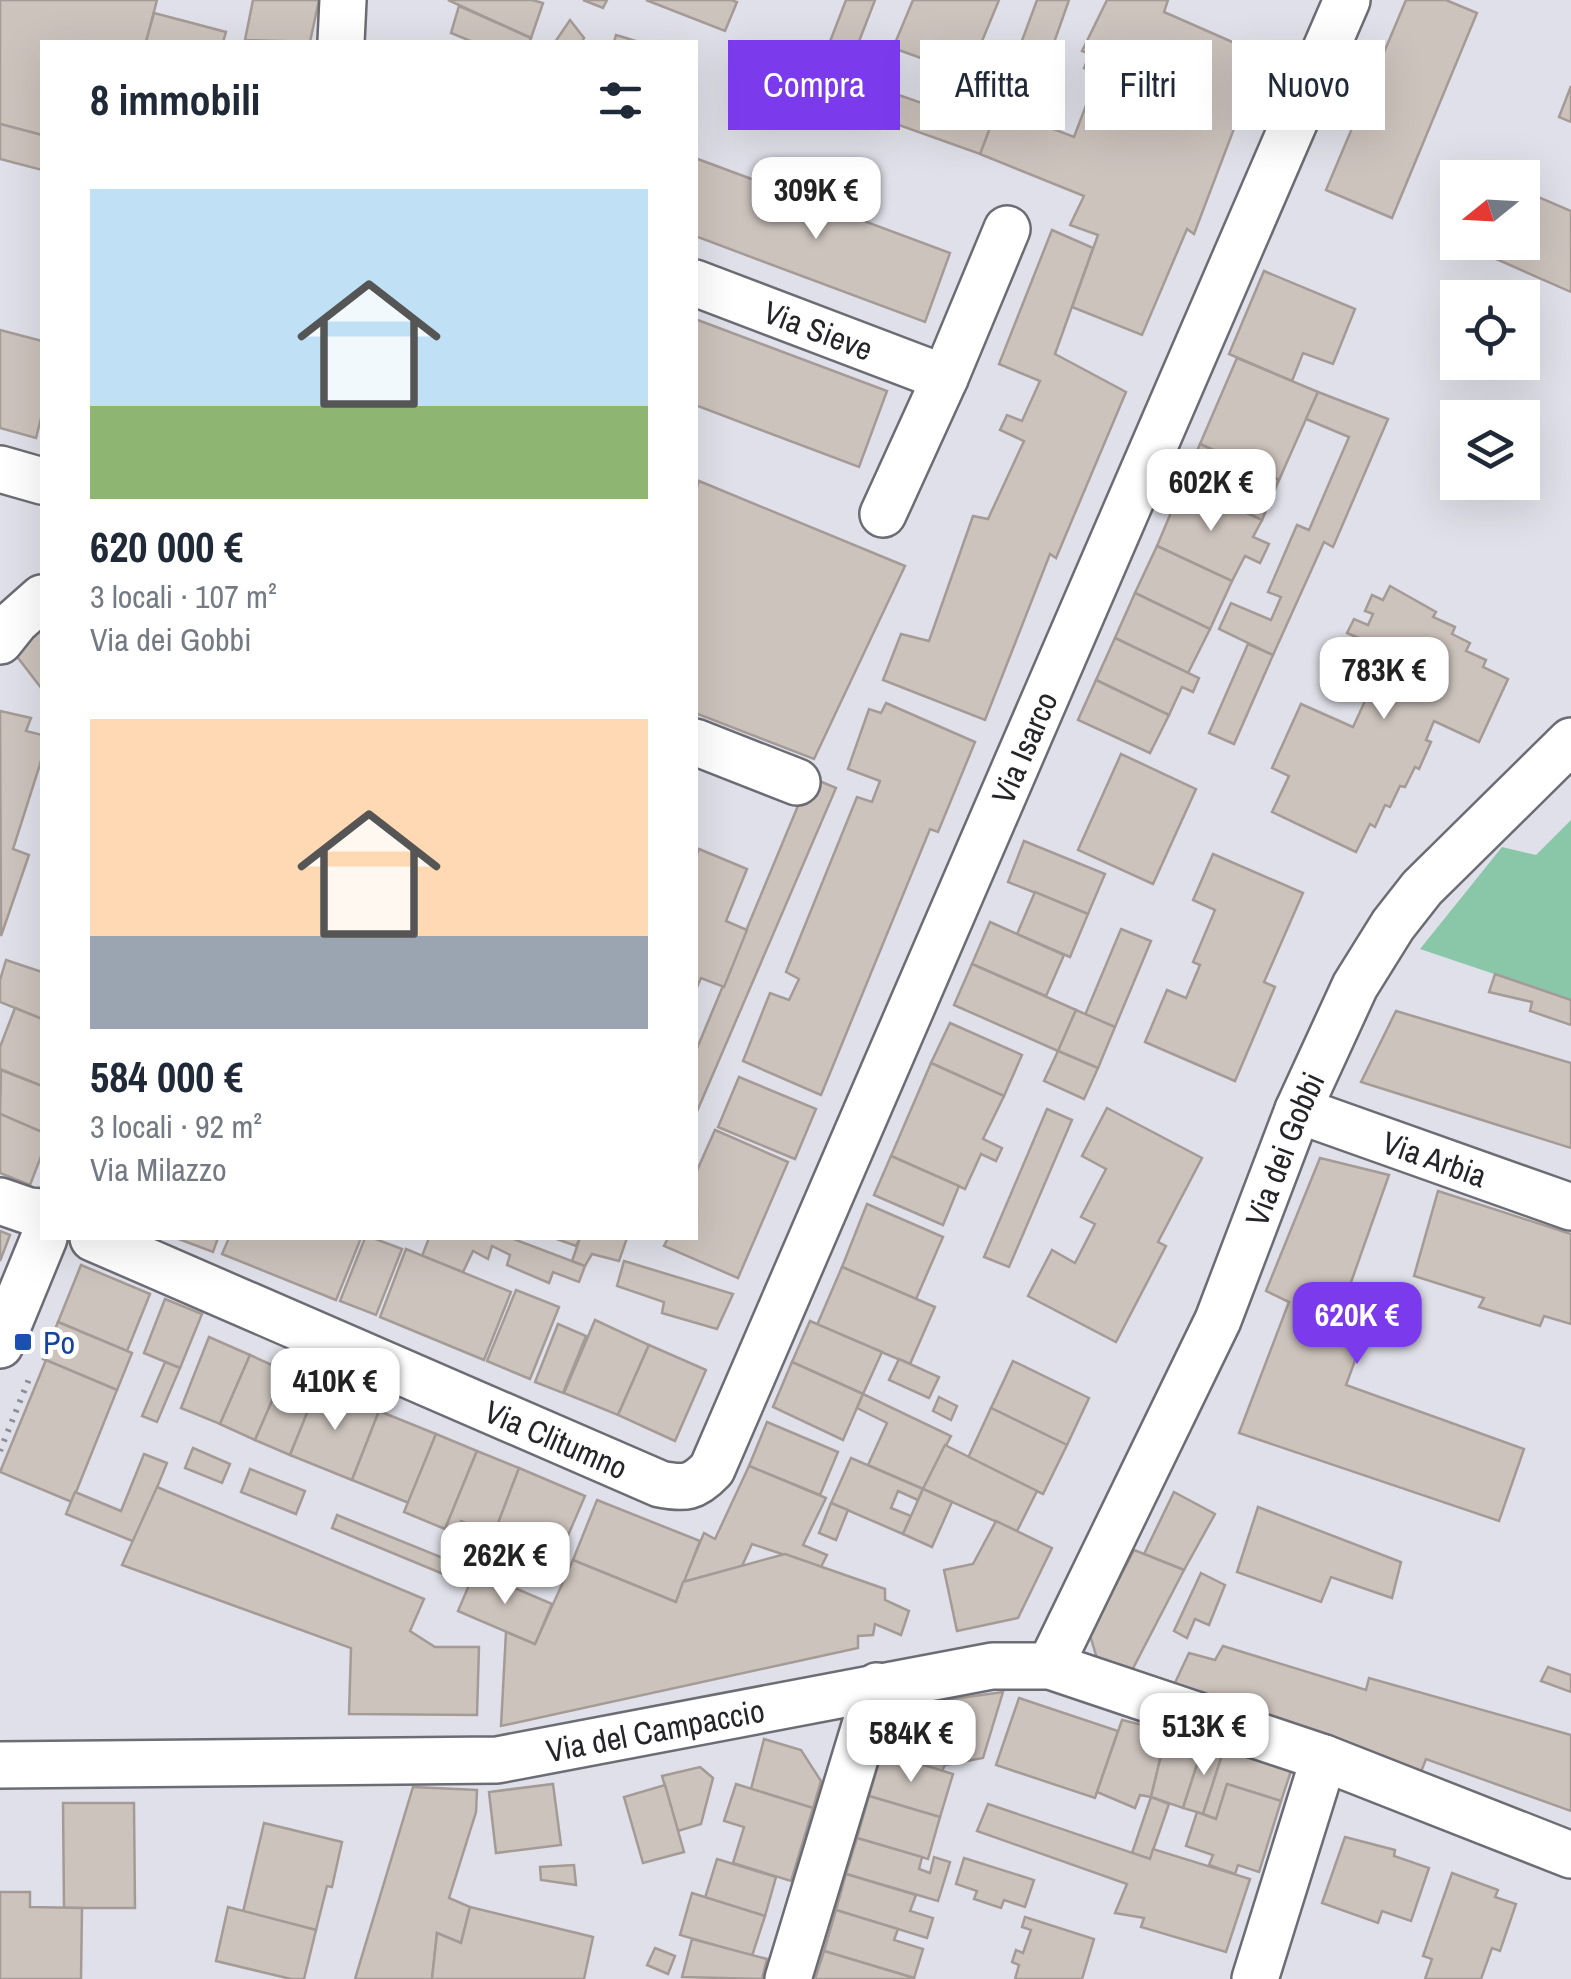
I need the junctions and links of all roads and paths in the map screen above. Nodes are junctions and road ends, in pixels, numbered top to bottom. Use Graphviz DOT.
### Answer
graph roads {
  1 [pos="343,0"];
  2 [pos="1347,0"];
  3 [pos="341,40"];
  4 [pos="1007,228"];
  5 [pos="698,285"];
  6 [pos="944,378"];
  7 [pos="0,469"];
  8 [pos="40,480"];
  9 [pos="882,514"];
  10 [pos="40,600"];
  11 [pos="0,640"];
  12 [pos="1571,741"];
  13 [pos="698,743"];
  14 [pos="797,782"];
  15 [pos="1298,1110"];
  16 [pos="0,1201"];
  17 [pos="1571,1208"];
  18 [pos="40,1212"];
  19 [pos="43,1240"];
  20 [pos="98,1240"];
  21 [pos="0,1345"];
  22 [pos="692,1487"];
  23 [pos="1050,1666"];
  24 [pos="877,1686"];
  25 [pos="1324,1758"];
  26 [pos="0,1765"];
  27 [pos="1571,1854"];
  28 [pos="788,1979"];
  29 [pos="1255,1979"];
  1 -- 3 [label="street"];
  2 -- 22 [label="street, Via Isarco"];
  4 -- 6 [label="street"];
  5 -- 6 [label="street, Via Sieve"];
  6 -- 9 [label="street"];
  7 -- 8 [label="street"];
  10 -- 11 [label="street"];
  12 -- 15 [label="street, Via dei Gobbi"];
  13 -- 14 [label="street"];
  15 -- 17 [label="street, Via Arbia"];
  15 -- 23 [label="street, Via dei Gobbi"];
  16 -- 18 [label="street"];
  19 -- 21 [label="street"];
  20 -- 22 [label="street, Via Clitumno"];
  23 -- 24 [label="street, Via del Campaccio"];
  23 -- 25 [label="street, Via del Campaccio"];
  24 -- 26 [label="street, Via del Campaccio"];
  24 -- 28 [label="street"];
  25 -- 27 [label="street, Via del Campaccio"];
  25 -- 29 [label="street"];
}
